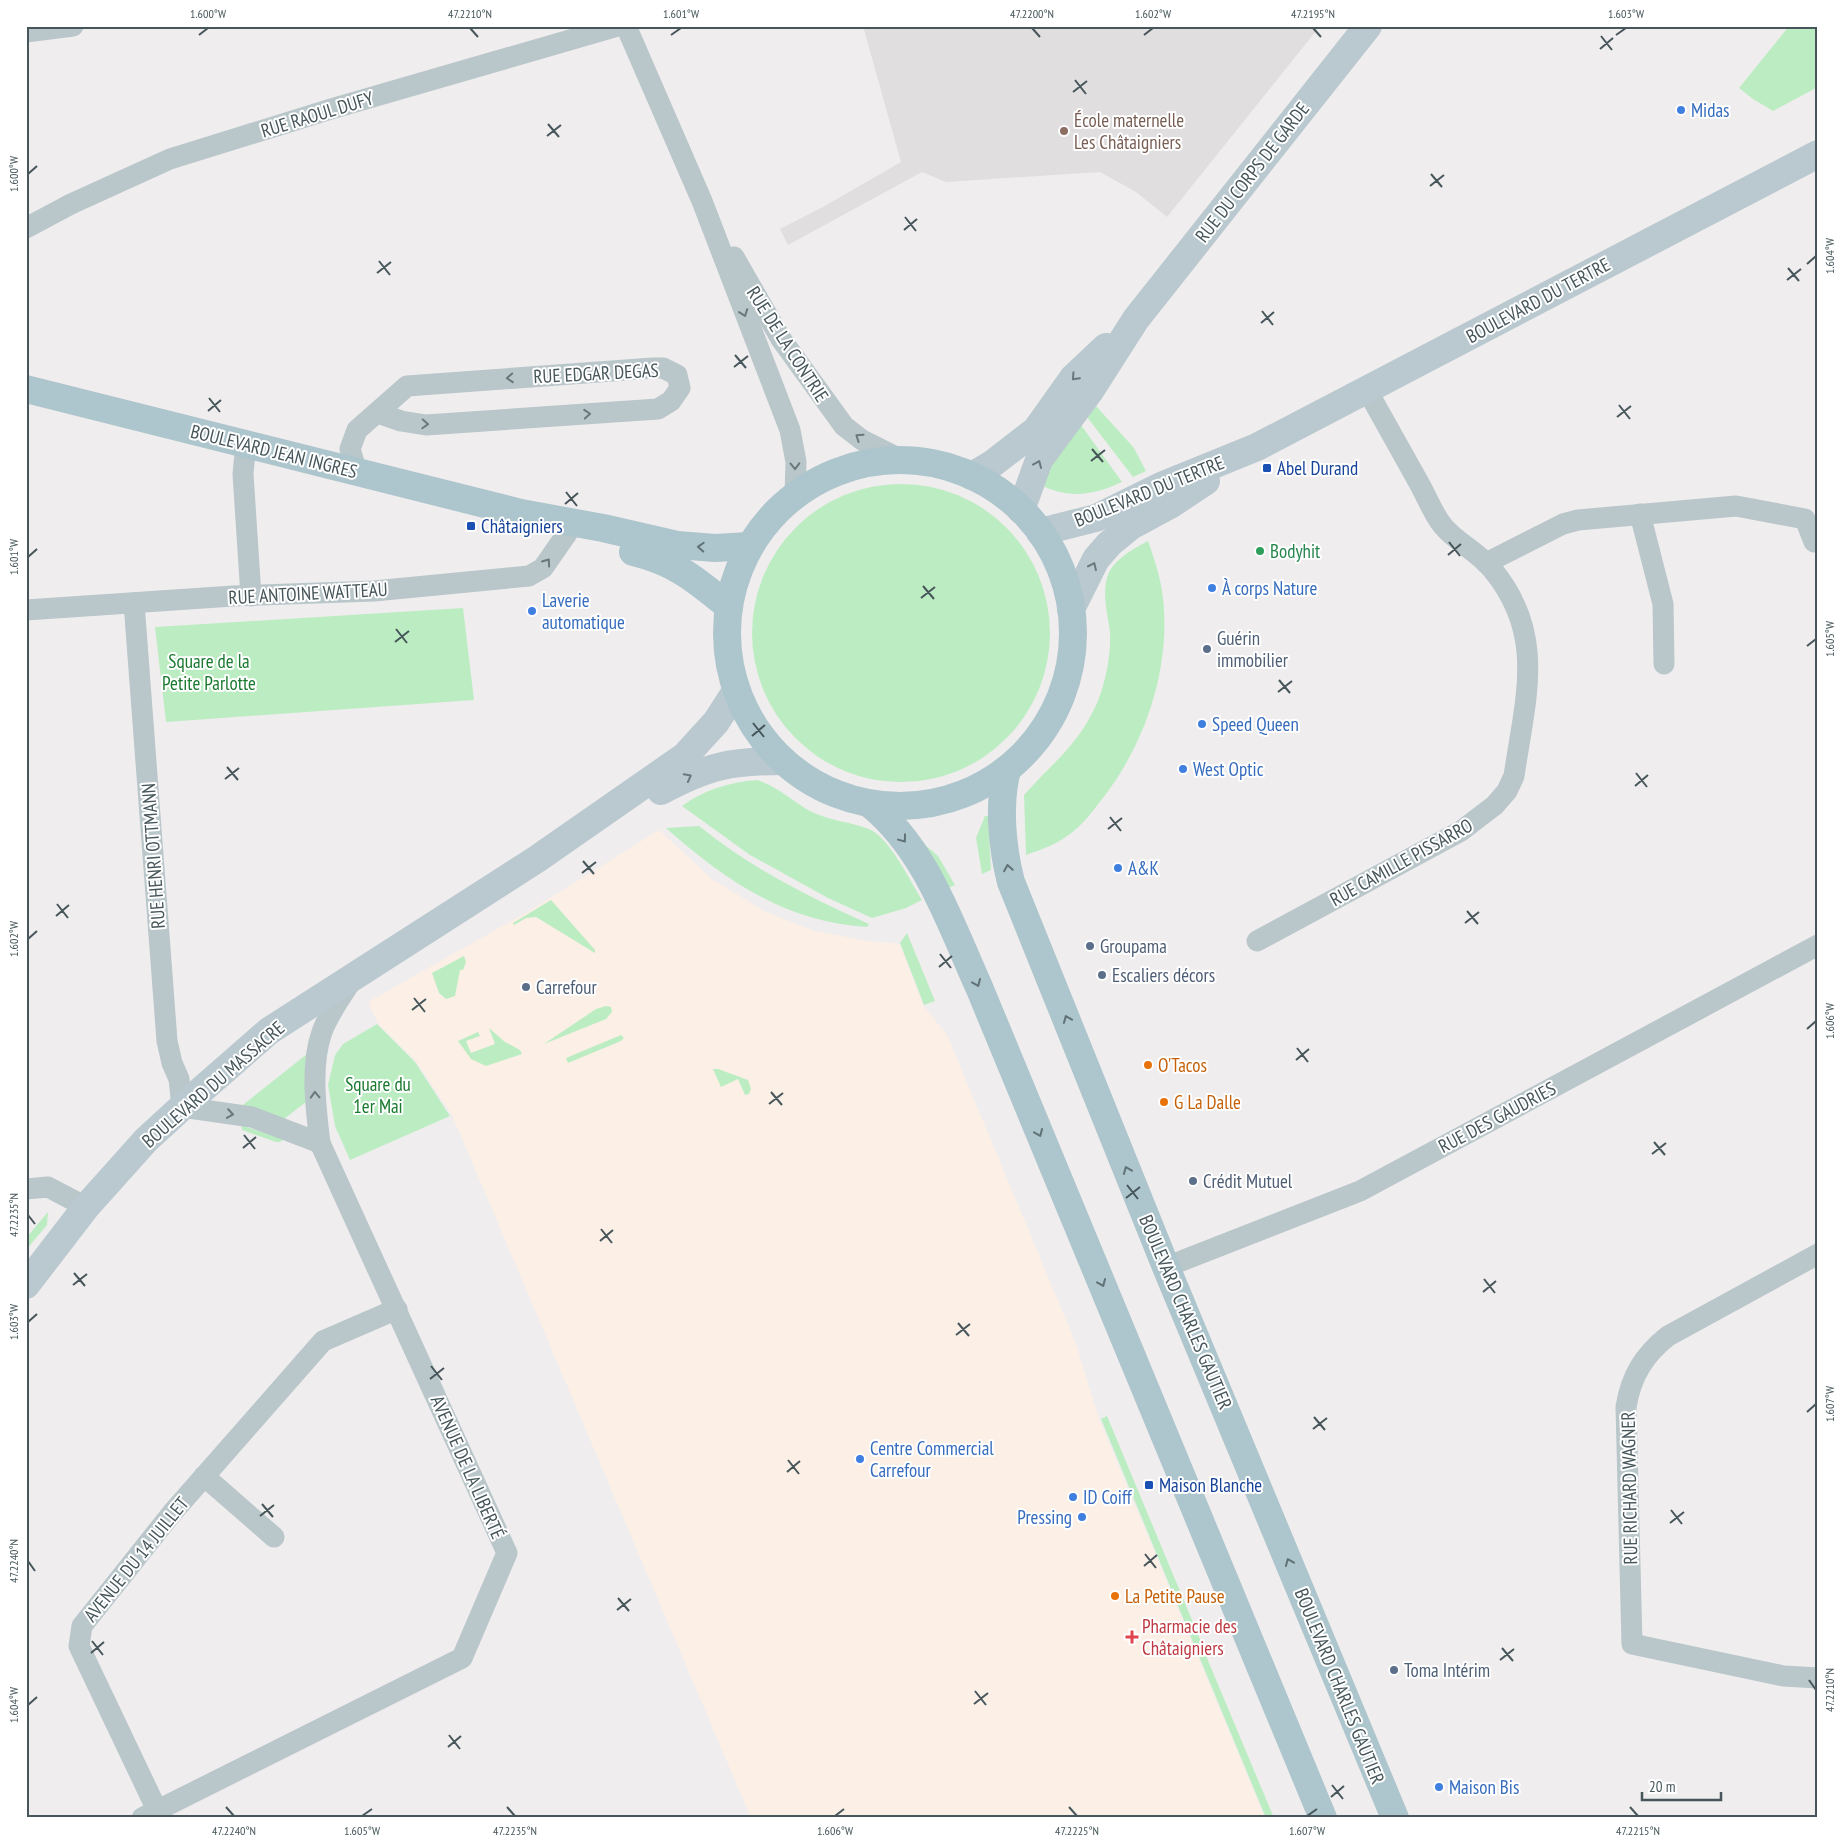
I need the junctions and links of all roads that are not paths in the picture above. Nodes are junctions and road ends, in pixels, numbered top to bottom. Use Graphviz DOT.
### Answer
graph roads {
  1 [pos="73,26"];
  2 [pos="618,26"];
  3 [pos="626,26"];
  4 [pos="1368,26"];
  5 [pos="26,32"];
  6 [pos="1818,154"];
  7 [pos="702,202"];
  8 [pos="26,228"];
  9 [pos="1136,319"];
  10 [pos="26,389"];
  11 [pos="1367,390"];
  12 [pos="378,413"];
  13 [pos="246,443"];
  14 [pos="1258,447"];
  15 [pos="902,460"];
  16 [pos="356,472"];
  17 [pos="972,476"];
  18 [pos="795,494"];
  19 [pos="1021,510"];
  20 [pos="521,514"];
  21 [pos="1640,514"];
  22 [pos="568,532"];
  23 [pos="1040,532"];
  24 [pos="1814,542"];
  25 [pos="749,546"];
  26 [pos="1486,563"];
  27 [pos="251,596"];
  28 [pos="134,603"];
  29 [pos="728,606"];
  30 [pos="1071,609"];
  31 [pos="26,610"];
  32 [pos="1664,664"];
  33 [pos="736,691"];
  34 [pos="782,761"];
  35 [pos="1007,770"];
  36 [pos="870,804"];
  37 [pos="537,859"];
  38 [pos="1257,941"];
  39 [pos="1818,945"];
  40 [pos="353,978"];
  41 [pos="182,1106"];
  42 [pos="320,1143"];
  43 [pos="26,1189"];
  44 [pos="86,1207"];
  45 [pos="1818,1254"];
  46 [pos="1166,1267"];
  47 [pos="26,1284"];
  48 [pos="397,1310"];
  49 [pos="204,1476"];
  50 [pos="274,1537"];
  51 [pos="1818,1678"];
  52 [pos="149,1814"];
  53 [pos="1323,1818"];
  54 [pos="1395,1818"];
  1 -- 5 [label="street"];
  2 -- 8 [label="street, RUE RAOUL DUFY"];
  3 -- 7 [label="street, RUE DE LA CONTRIE"];
  4 -- 9 [label="main road, RUE DU CORPS DE GARDE"];
  6 -- 11 [label="main road, BOULEVARD DU TERTRE"];
  15 -- 7 [label="street, RUE DE LA CONTRIE, one-way"];
  7 -- 18 [label="street, RUE DE LA CONTRIE, one-way"];
  9 -- 17 [label="main road, RUE DU CORPS DE GARDE, one-way"];
  19 -- 9 [label="main road, RUE DU CORPS DE GARDE, one-way"];
  10 -- 13 [label="main road, BOULEVARD JEAN INGRES"];
  11 -- 14 [label="main road, BOULEVARD DU TERTRE"];
  11 -- 26 [label="street, RUE CAMILLE PISSARRO"];
  12 -- 12 [label="street, RUE EDGAR DEGAS, one-way"];
  12 -- 16 [label="street, RUE EDGAR DEGAS"];
  13 -- 16 [label="main road, BOULEVARD JEAN INGRES"];
  13 -- 27 [label="street"];
  14 -- 23 [label="main road, BOULEVARD DU TERTRE"];
  30 -- 14 [label="main road, BOULEVARD DU TERTRE, one-way"];
  15 -- 17 [label="main road"];
  15 -- 18 [label="main road"];
  16 -- 20 [label="main road, BOULEVARD JEAN INGRES"];
  17 -- 19 [label="main road"];
  18 -- 25 [label="main road"];
  19 -- 23 [label="main road"];
  20 -- 22 [label="main road, BOULEVARD JEAN INGRES"];
  25 -- 20 [label="main road, BOULEVARD JEAN INGRES, one-way"];
  21 -- 24 [label="street"];
  21 -- 26 [label="street"];
  21 -- 32 [label="street"];
  27 -- 22 [label="street, RUE ANTOINE WATTEAU, one-way"];
  22 -- 29 [label="main road, BOULEVARD JEAN INGRES"];
  23 -- 30 [label="main road"];
  25 -- 29 [label="main road"];
  26 -- 38 [label="street, RUE CAMILLE PISSARRO"];
  27 -- 28 [label="street, RUE ANTOINE WATTEAU"];
  28 -- 31 [label="street, RUE ANTOINE WATTEAU"];
  28 -- 41 [label="street, RUE HENRI OTTMANN"];
  29 -- 33 [label="main road"];
  30 -- 35 [label="main road"];
  33 -- 34 [label="main road"];
  33 -- 37 [label="main road, BOULEVARD DU MASSACRE"];
  34 -- 36 [label="main road"];
  37 -- 34 [label="main road, BOULEVARD DU MASSACRE, one-way"];
  35 -- 36 [label="main road"];
  46 -- 35 [label="main road, BOULEVARD CHARLES GAUTIER, one-way"];
  36 -- 53 [label="main road, one-way"];
  37 -- 40 [label="main road, BOULEVARD DU MASSACRE"];
  39 -- 46 [label="street, RUE DES GAUDRIES"];
  40 -- 41 [label="main road, BOULEVARD DU MASSACRE"];
  42 -- 40 [label="street, AVENUE DE LA LIBERTÉ, one-way"];
  41 -- 42 [label="street, one-way"];
  41 -- 44 [label="main road, BOULEVARD DU MASSACRE"];
  42 -- 48 [label="street, AVENUE DE LA LIBERTÉ"];
  43 -- 44 [label="street"];
  44 -- 47 [label="main road, BOULEVARD DU MASSACRE"];
  45 -- 51 [label="street, RUE RICHARD WAGNER"];
  54 -- 46 [label="main road, BOULEVARD CHARLES GAUTIER, one-way"];
  48 -- 49 [label="street, AVENUE DU 14 JUILLET"];
  48 -- 52 [label="street, AVENUE DE LA LIBERTÉ"];
  49 -- 50 [label="street"];
  49 -- 52 [label="street, AVENUE DU 14 JUILLET"];
}
